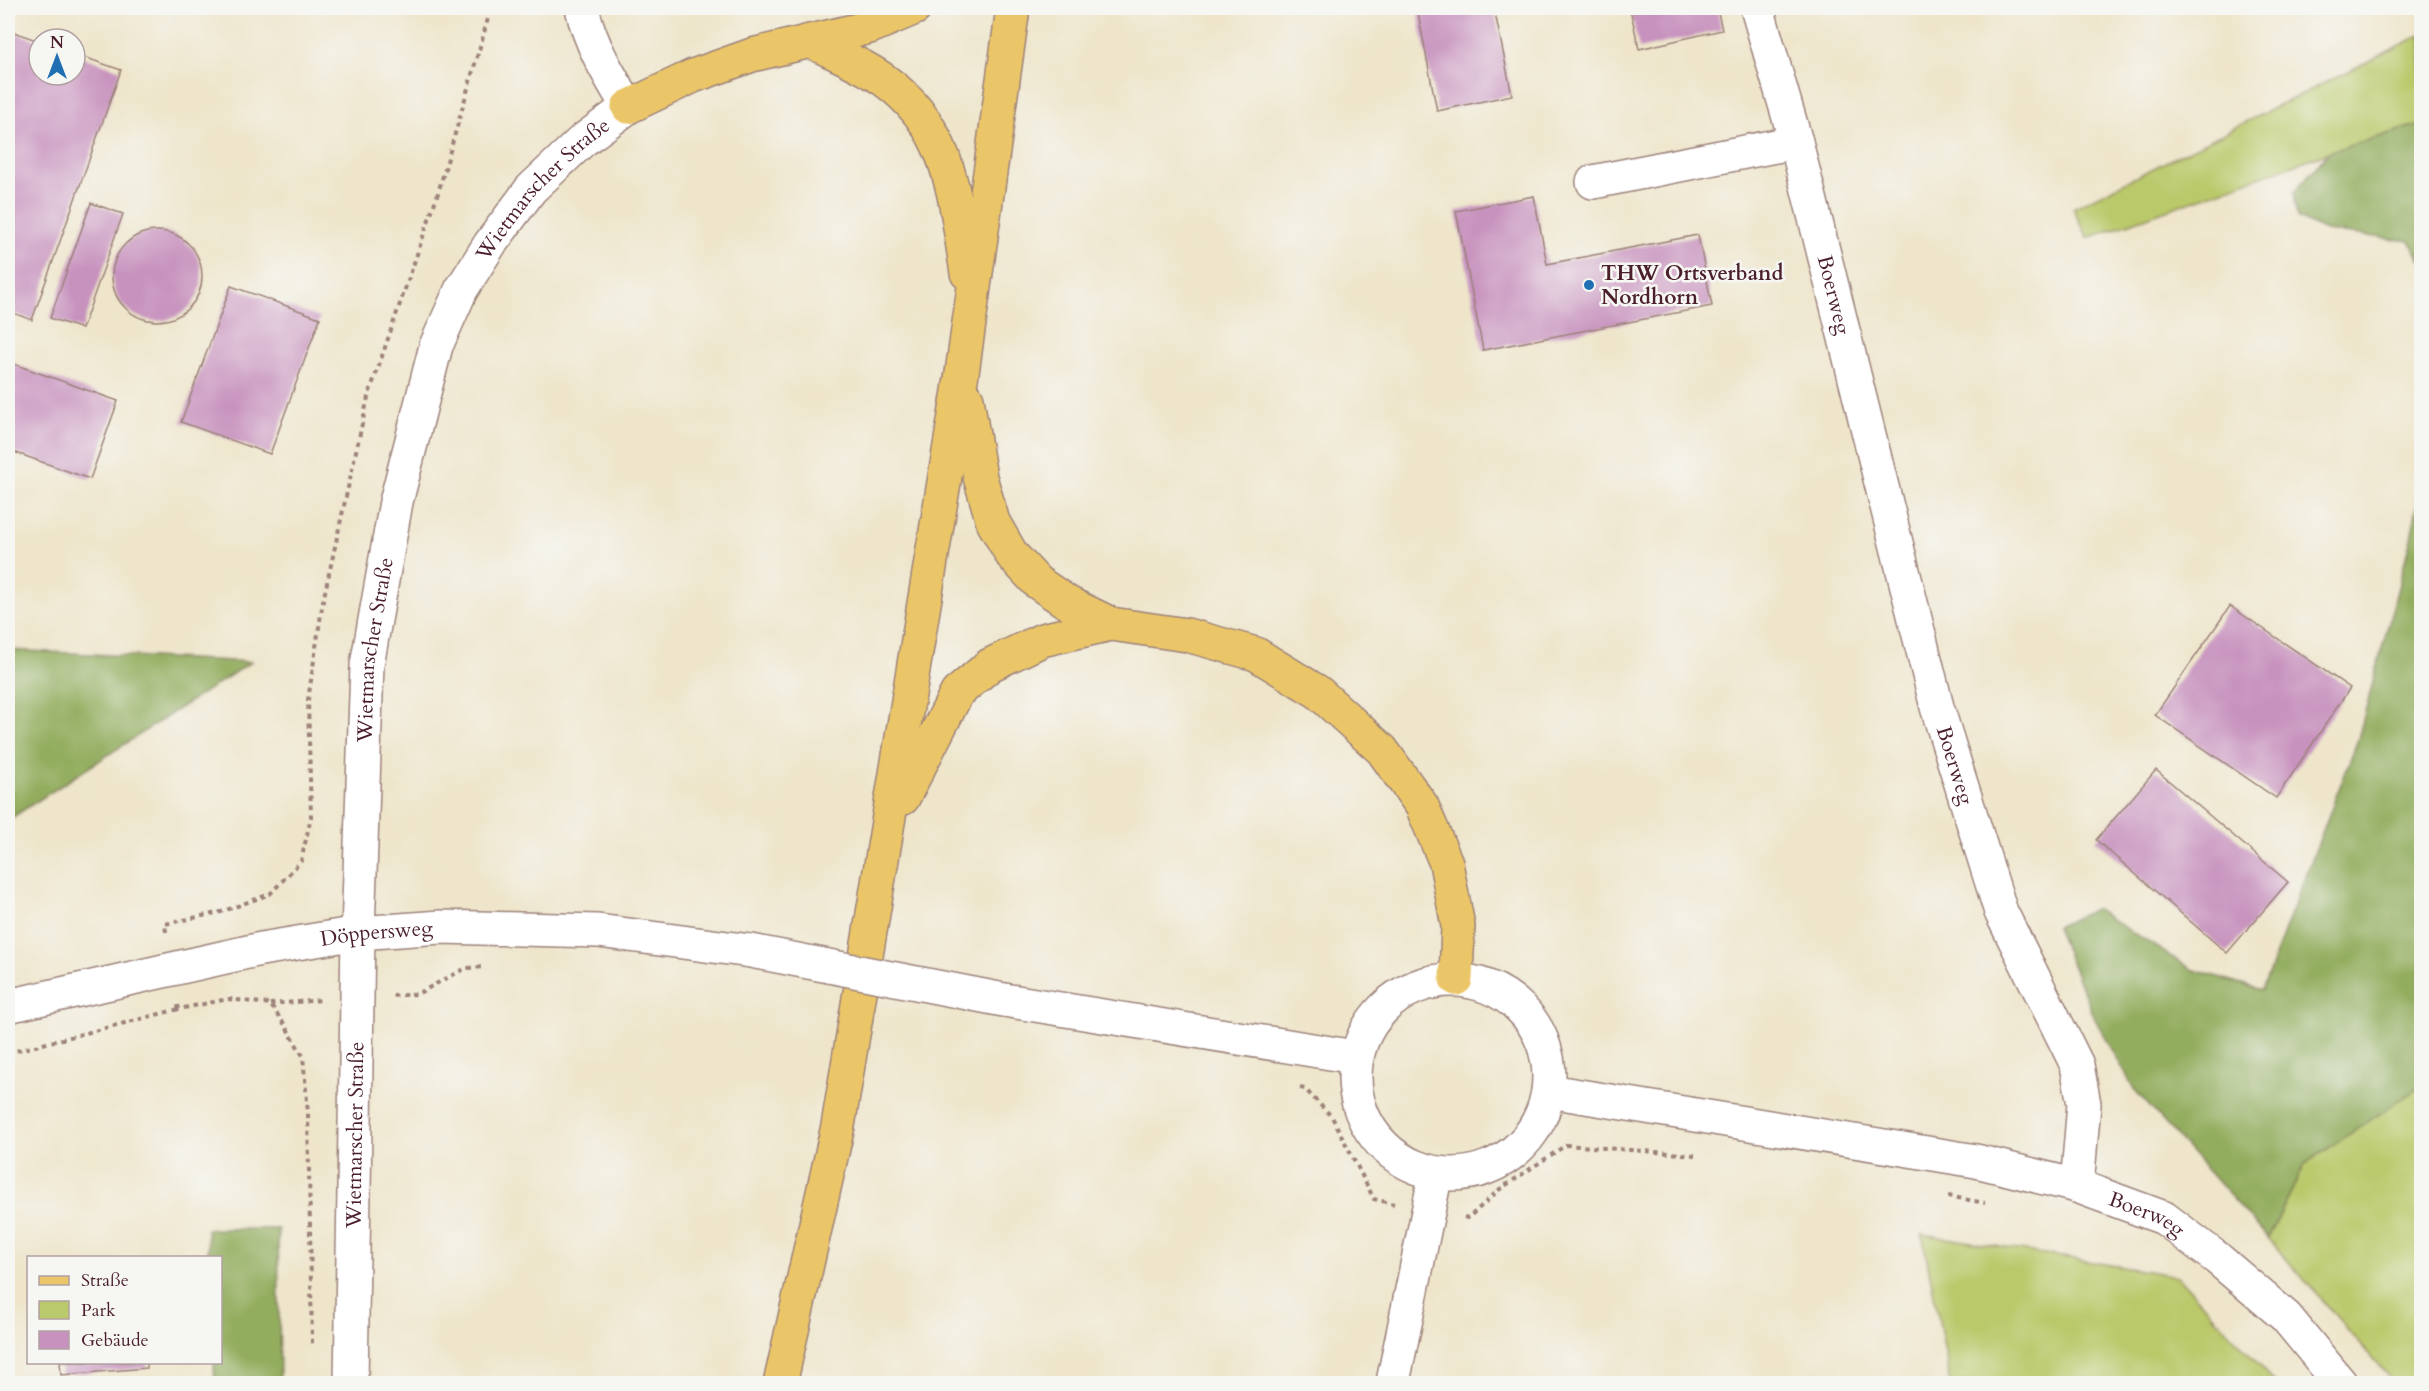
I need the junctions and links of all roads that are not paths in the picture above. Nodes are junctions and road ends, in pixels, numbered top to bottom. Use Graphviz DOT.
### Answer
graph roads {
  1 [pos="582,8"];
  2 [pos="915,8"];
  3 [pos="1013,8"];
  4 [pos="1757,8"];
  5 [pos="810,41"];
  6 [pos="628,107"];
  7 [pos="1796,142"];
  8 [pos="1593,182"];
  9 [pos="972,309"];
  10 [pos="962,373"];
  11 [pos="1111,624"];
  12 [pos="889,826"];
  13 [pos="358,933"];
  14 [pos="1456,979"];
  15 [pos="8,1006"];
  16 [pos="1355,1057"];
  17 [pos="1549,1091"];
  18 [pos="1436,1173"];
  19 [pos="2077,1186"];
  20 [pos="1394,1382"];
  21 [pos="351,1383"];
  22 [pos="780,1383"];
  23 [pos="2341,1383"];
  1 -- 6 [label="street, Wietmarscher Straße"];
  2 -- 5 [label="main road"];
  3 -- 9 [label="main road"];
  4 -- 7 [label="street, Boerweg"];
  5 -- 6 [label="main road"];
  5 -- 9 [label="main road"];
  6 -- 13 [label="street, Wietmarscher Straße"];
  7 -- 8 [label="street"];
  7 -- 19 [label="street, Boerweg"];
  9 -- 10 [label="main road"];
  10 -- 11 [label="main road"];
  10 -- 12 [label="main road"];
  11 -- 12 [label="main road"];
  11 -- 14 [label="main road"];
  12 -- 22 [label="main road"];
  13 -- 15 [label="street, Döppersweg"];
  13 -- 16 [label="street, Döppersweg, bridge"];
  13 -- 21 [label="street, Wietmarscher Straße"];
  14 -- 16 [label="street"];
  14 -- 17 [label="street"];
  16 -- 18 [label="street"];
  17 -- 18 [label="street"];
  17 -- 19 [label="street"];
  18 -- 20 [label="street"];
  19 -- 23 [label="street, Boerweg"];
}
